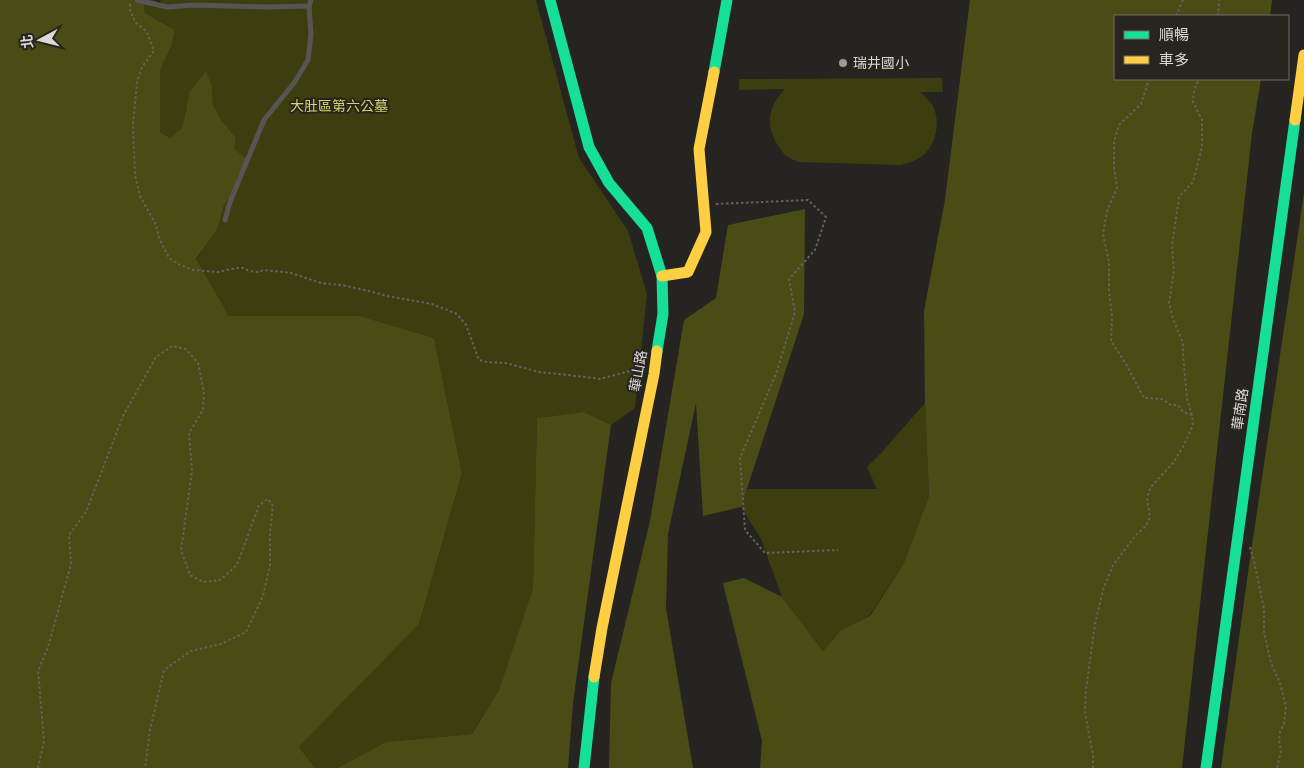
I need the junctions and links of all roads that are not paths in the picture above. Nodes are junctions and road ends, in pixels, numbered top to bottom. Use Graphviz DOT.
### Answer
graph roads {
  1 [pos="138,0"];
  2 [pos="550,0"];
  3 [pos="727,0"];
  4 [pos="310,3"];
  5 [pos="1304,55"];
  6 [pos="225,220"];
  7 [pos="662,276"];
  8 [pos="584,768"];
  9 [pos="1206,768"];
  1 -- 4 [label="lane"];
  2 -- 7 [label="street, 華山路"];
  3 -- 7 [label="street"];
  4 -- 6 [label="lane"];
  5 -- 9 [label="street, 華南路"];
  7 -- 8 [label="street, 華山路"];
}
